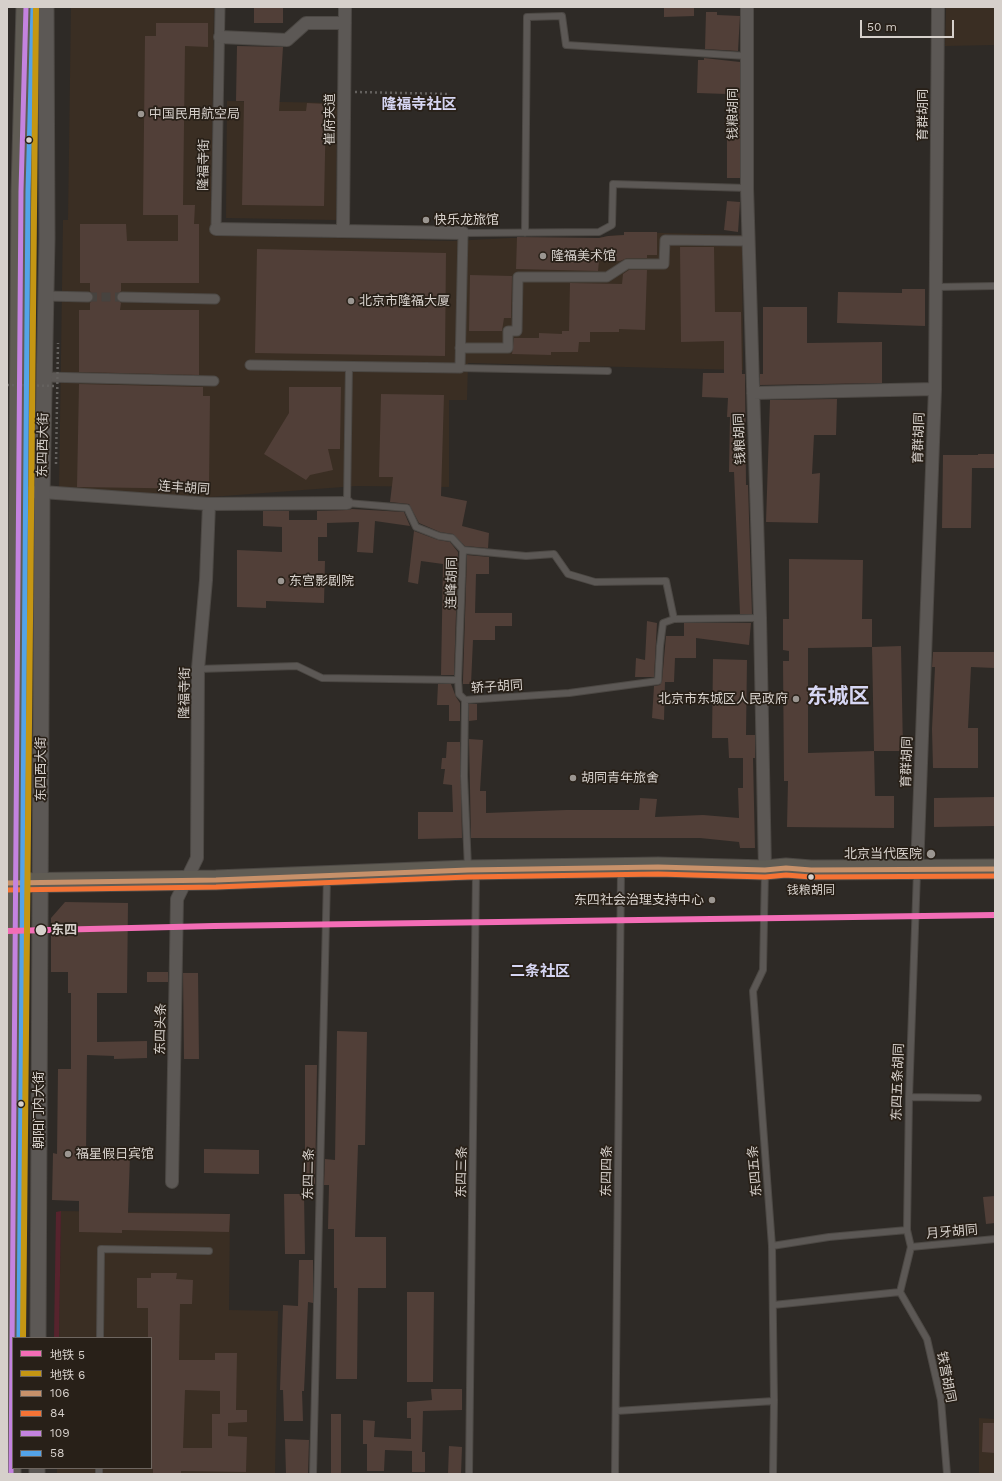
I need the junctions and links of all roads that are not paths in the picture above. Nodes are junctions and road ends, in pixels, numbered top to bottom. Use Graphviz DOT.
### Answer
graph roads {
  1 [pos="26,7"];
  2 [pos="46,7"];
  3 [pos="220,7"];
  4 [pos="345,7"];
  5 [pos="747,7"];
  6 [pos="938,7"];
  7 [pos="345,23"];
  8 [pos="220,37"];
  9 [pos="748,56"];
  10 [pos="747,188"];
  11 [pos="216,228"];
  12 [pos="343,231"];
  13 [pos="463,233"];
  14 [pos="525,233"];
  15 [pos="749,241"];
  16 [pos="995,286"];
  17 [pos="936,287"];
  18 [pos="45,296"];
  19 [pos="88,297"];
  20 [pos="122,297"];
  21 [pos="215,298"];
  22 [pos="460,348"];
  23 [pos="250,365"];
  24 [pos="349,366"];
  25 [pos="460,368"];
  26 [pos="608,371"];
  27 [pos="44,377"];
  28 [pos="214,381"];
  29 [pos="935,389"];
  30 [pos="753,393"];
  31 [pos="42,492"];
  32 [pos="20,493"];
  33 [pos="347,503"];
  34 [pos="209,504"];
  35 [pos="463,550"];
  36 [pos="760,618"];
  37 [pos="674,619"];
  38 [pos="198,669"];
  39 [pos="458,680"];
  40 [pos="465,700"];
  41 [pos="621,868"];
  42 [pos="995,869"];
  43 [pos="472,870"];
  44 [pos="765,870"];
  45 [pos="917,870"];
  46 [pos="327,875"];
  47 [pos="187,880"];
  48 [pos="12,883"];
  49 [pos="41,883"];
  50 [pos="909,1097"];
  51 [pos="978,1098"];
  52 [pos="172,1182"];
  53 [pos="907,1230"];
  54 [pos="995,1239"];
  55 [pos="772,1246"];
  56 [pos="911,1247"];
  57 [pos="209,1251"];
  58 [pos="900,1292"];
  59 [pos="773,1305"];
  60 [pos="38,1337"];
  61 [pos="100,1337"];
  62 [pos="11,1363"];
  63 [pos="774,1401"];
  64 [pos="616,1411"];
  65 [pos="10,1474"];
  66 [pos="313,1474"];
  67 [pos="469,1474"];
  68 [pos="615,1474"];
  69 [pos="773,1474"];
  70 [pos="947,1474"];
  1 -- 32 [label="main road, 东四西大街"];
  2 -- 18 [label="street, 东四西大街"];
  3 -- 8 [label="street, 隆福寺街"];
  4 -- 7 [label="street, 崔府夹道"];
  5 -- 9 [label="street, 钱粮胡同"];
  6 -- 17 [label="street, 育群胡同"];
  7 -- 8 [label="street"];
  7 -- 12 [label="street, 崔府夹道"];
  8 -- 11 [label="street, 隆福寺街"];
  9 -- 10 [label="street, 钱粮胡同"];
  9 -- 14 [label="lane"];
  10 -- 14 [label="lane"];
  10 -- 15 [label="street, 钱粮胡同"];
  11 -- 12 [label="street"];
  12 -- 13 [label="street"];
  13 -- 14 [label="lane"];
  13 -- 22 [label="street"];
  15 -- 22 [label="street"];
  15 -- 30 [label="street, 钱粮胡同"];
  16 -- 17 [label="lane"];
  17 -- 29 [label="street, 育群胡同"];
  18 -- 19 [label="street"];
  18 -- 27 [label="street, 东四西大街"];
  20 -- 21 [label="street"];
  22 -- 25 [label="street"];
  23 -- 24 [label="street"];
  24 -- 25 [label="street"];
  24 -- 33 [label="lane"];
  25 -- 26 [label="lane"];
  27 -- 28 [label="street"];
  27 -- 31 [label="street, 东四西大街"];
  29 -- 30 [label="street"];
  29 -- 45 [label="street, 育群胡同"];
  30 -- 36 [label="street, 钱粮胡同"];
  31 -- 32 [label="street, 连丰胡同"];
  31 -- 34 [label="street, 连丰胡同"];
  31 -- 49 [label="street, 东四西大街"];
  32 -- 48 [label="main road, 东四西大街"];
  33 -- 34 [label="street, 连丰胡同"];
  33 -- 35 [label="lane, 连峰胡同"];
  34 -- 38 [label="street, 隆福寺街"];
  35 -- 37 [label="lane"];
  35 -- 39 [label="lane, 连峰胡同"];
  36 -- 37 [label="lane"];
  36 -- 44 [label="street, 钱粮胡同"];
  37 -- 40 [label="lane, 轿子胡同"];
  38 -- 39 [label="lane, 轿子胡同"];
  38 -- 47 [label="street, 隆福寺街"];
  39 -- 40 [label="lane, 轿子胡同"];
  40 -- 43 [label="lane, 东四三条"];
  41 -- 43 [label="main road"];
  41 -- 44 [label="main road"];
  41 -- 64 [label="lane, 东四四条"];
  42 -- 45 [label="main road"];
  43 -- 46 [label="main road"];
  43 -- 67 [label="lane, 东四三条"];
  44 -- 45 [label="main road"];
  44 -- 55 [label="lane, 东四五条"];
  45 -- 50 [label="lane, 东四五条胡同"];
  46 -- 47 [label="main road"];
  46 -- 66 [label="lane, 东四二条"];
  47 -- 49 [label="main road"];
  47 -- 52 [label="street, 东四头条"];
  48 -- 49 [label="main road"];
  48 -- 62 [label="main road, 朝阳门内大街"];
  49 -- 60 [label="street, 朝阳门内大街"];
  50 -- 51 [label="lane"];
  50 -- 53 [label="lane, 东四五条胡同"];
  53 -- 55 [label="lane"];
  53 -- 56 [label="lane, 东四五条胡同"];
  54 -- 56 [label="lane, 月牙胡同"];
  55 -- 59 [label="lane, 东四五条"];
  56 -- 58 [label="lane, 东四五条胡同"];
  57 -- 61 [label="lane"];
  58 -- 59 [label="lane"];
  58 -- 70 [label="lane, 铁营胡同"];
  59 -- 63 [label="lane, 东四五条"];
  62 -- 65 [label="main road, 朝阳门内大街"];
  63 -- 64 [label="lane"];
  63 -- 69 [label="lane, 东四五条"];
  64 -- 68 [label="lane, 东四四条"];
}
